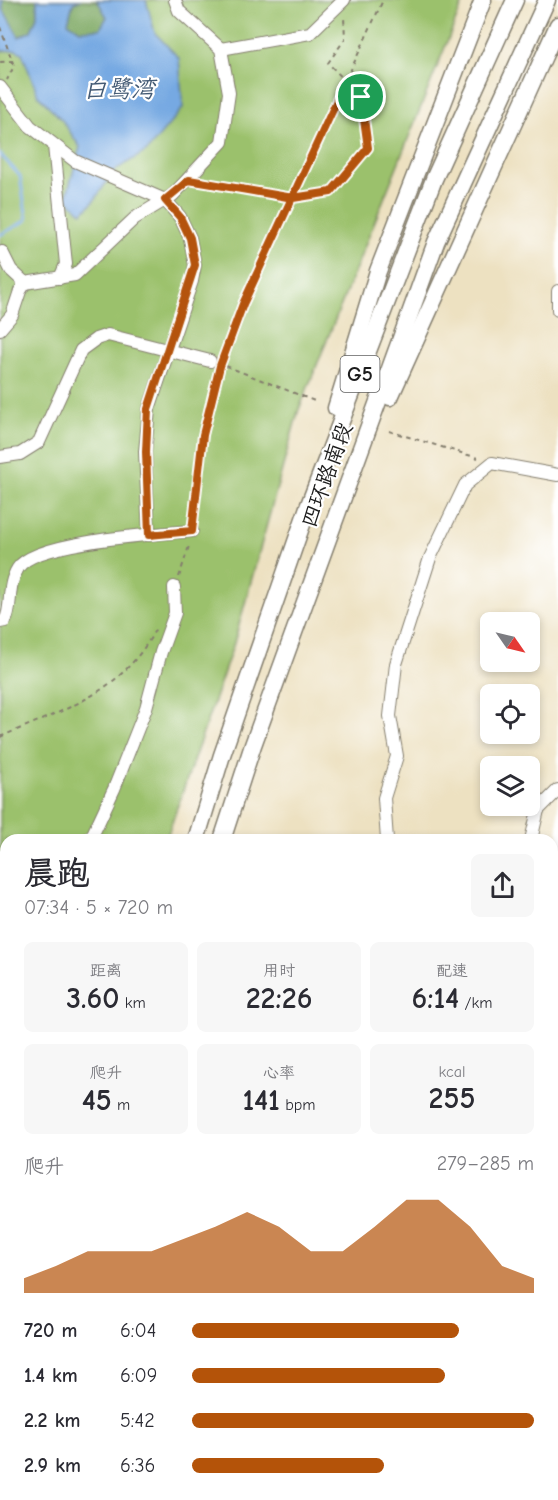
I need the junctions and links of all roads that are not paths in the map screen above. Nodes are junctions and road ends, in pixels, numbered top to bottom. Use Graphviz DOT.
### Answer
graph roads {
  1 [pos="175,0"];
  2 [pos="483,0"];
  3 [pos="515,0"];
  4 [pos="548,0"];
  5 [pos="344,1"];
  6 [pos="558,25"];
  7 [pos="221,49"];
  8 [pos="2,88"];
  9 [pos="54,146"];
  10 [pos="165,200"];
  11 [pos="2,252"];
  12 [pos="60,278"];
  13 [pos="26,284"];
  14 [pos="558,291"];
  15 [pos="558,310"];
  16 [pos="0,329"];
  17 [pos="168,348"];
  18 [pos="210,361"];
  19 [pos="0,457"];
  20 [pos="558,475"];
  21 [pos="335,518"];
  22 [pos="192,531"];
  23 [pos="149,535"];
  24 [pos="285,573"];
  25 [pos="174,587"];
  26 [pos="0,622"];
  27 [pos="558,790"];
  28 [pos="93,834"];
  29 [pos="198,834"];
  30 [pos="224,834"];
  31 [pos="387,834"];
  32 [pos="532,834"];
  1 -- 7 [label="street"];
  2 -- 24 [label="highway"];
  3 -- 24 [label="highway, 四环路南段 / G5"];
  4 -- 21 [label="highway, 四环路南段 / G5"];
  5 -- 7 [label="street"];
  6 -- 21 [label="highway"];
  7 -- 10 [label="street"];
  8 -- 9 [label="street"];
  9 -- 10 [label="street"];
  9 -- 12 [label="street"];
  10 -- 12 [label="street"];
  10 -- 17 [label="street"];
  11 -- 13 [label="street"];
  12 -- 13 [label="street"];
  13 -- 16 [label="street"];
  14 -- 15 [label="street"];
  17 -- 18 [label="street"];
  17 -- 19 [label="street"];
  17 -- 23 [label="street"];
  20 -- 31 [label="street"];
  21 -- 30 [label="highway, 四环路南段 / G5"];
  22 -- 23 [label="street"];
  23 -- 26 [label="street"];
  24 -- 29 [label="highway, 四环路南段 / G5"];
  25 -- 28 [label="street"];
  27 -- 32 [label="street"];
}
